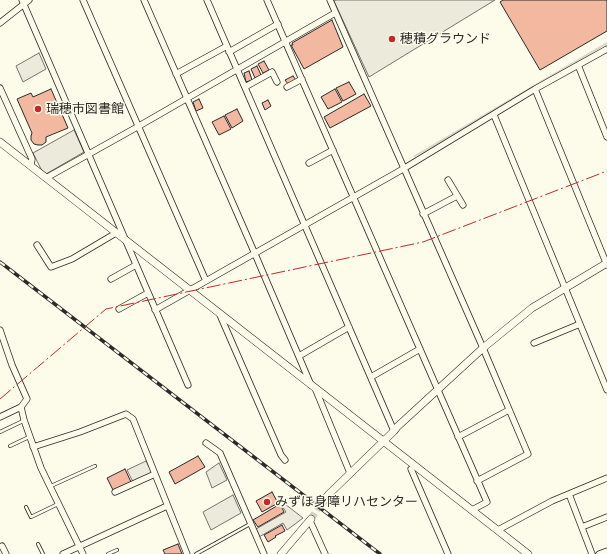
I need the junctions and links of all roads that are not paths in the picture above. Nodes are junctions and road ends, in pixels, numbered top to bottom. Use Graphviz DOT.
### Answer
graph roads {
  1 [pos="83,0"];
  2 [pos="144,0"];
  3 [pos="206,0"];
  4 [pos="267,0"];
  5 [pos="330,0"];
  6 [pos="25,1"];
  7 [pos="335,13"];
  8 [pos="0,23"];
  9 [pos="278,24"];
  10 [pos="286,42"];
  11 [pos="227,46"];
  12 [pos="607,49"];
  13 [pos="229,52"];
  14 [pos="578,66"];
  15 [pos="237,69"];
  16 [pos="176,74"];
  17 [pos="302,79"];
  18 [pos="277,82"];
  19 [pos="245,87"];
  20 [pos="287,87"];
  21 [pos="0,88"];
  22 [pos="535,89"];
  23 [pos="187,98"];
  24 [pos="494,115"];
  25 [pos="139,126"];
  26 [pos="607,137"];
  27 [pos="0,142"];
  28 [pos="333,150"];
  29 [pos="89,153"];
  30 [pos="309,163"];
  31 [pos="31,166"];
  32 [pos="403,169"];
  33 [pos="46,178"];
  34 [pos="448,180"];
  35 [pos="457,196"];
  36 [pos="353,197"];
  37 [pos="463,206"];
  38 [pos="423,214"];
  39 [pos="305,226"];
  40 [pos="116,233"];
  41 [pos="125,240"];
  42 [pos="37,245"];
  43 [pos="255,254"];
  44 [pos="607,264"];
  45 [pos="136,265"];
  46 [pos="111,279"];
  47 [pos="206,281"];
  48 [pos="565,287"];
  49 [pos="189,291"];
  50 [pos="148,293"];
  51 [pos="119,309"];
  52 [pos="155,310"];
  53 [pos="220,314"];
  54 [pos="580,324"];
  55 [pos="349,327"];
  56 [pos="0,330"];
  57 [pos="534,343"];
  58 [pos="483,348"];
  59 [pos="420,349"];
  60 [pos="299,356"];
  61 [pos="371,377"];
  62 [pos="188,385"];
  63 [pos="313,387"];
  64 [pos="438,389"];
  65 [pos="607,390"];
  66 [pos="21,407"];
  67 [pos="509,410"];
  68 [pos="0,417"];
  69 [pos="24,420"];
  70 [pos="394,431"];
  71 [pos="0,432"];
  72 [pos="30,437"];
  73 [pos="458,437"];
  74 [pos="384,441"];
  75 [pos="206,443"];
  76 [pos="10,446"];
  77 [pos="33,447"];
  78 [pos="285,460"];
  79 [pos="94,466"];
  80 [pos="411,468"];
  81 [pos="350,473"];
  82 [pos="155,474"];
  83 [pos="607,478"];
  84 [pos="477,481"];
  85 [pos="50,487"];
  86 [pos="116,492"];
  87 [pos="568,494"];
  88 [pos="59,504"];
  89 [pos="320,505"];
  90 [pos="167,506"];
  91 [pos="26,508"];
  92 [pos="472,510"];
  93 [pos="607,517"];
  94 [pos="311,520"];
  95 [pos="250,524"];
  96 [pos="582,527"];
  97 [pos="498,530"];
  98 [pos="38,544"];
  99 [pos="2,546"];
  100 [pos="79,546"];
  101 [pos="117,550"];
  102 [pos="607,551"];
  103 [pos="6,554"];
  104 [pos="43,554"];
  105 [pos="63,554"];
  106 [pos="82,554"];
  107 [pos="108,554"];
  108 [pos="187,554"];
  109 [pos="196,554"];
  110 [pos="264,554"];
  111 [pos="281,554"];
  112 [pos="324,554"];
  113 [pos="448,554"];
  114 [pos="528,554"];
  115 [pos="592,554"];
  116 [pos="599,554"];
  1 -- 25 [label="street"];
  2 -- 16 [label="street"];
  3 -- 11 [label="street"];
  4 -- 9 [label="street"];
  5 -- 7 [label="street"];
  6 -- 8 [label="street"];
  6 -- 29 [label="street"];
  7 -- 10 [label="street"];
  7 -- 32 [label="street"];
  9 -- 10 [label="street"];
  9 -- 13 [label="street"];
  10 -- 15 [label="street"];
  10 -- 17 [label="street"];
  11 -- 13 [label="street"];
  11 -- 16 [label="street"];
  12 -- 14 [label="street"];
  13 -- 15 [label="street"];
  14 -- 22 [label="street"];
  14 -- 26 [label="street"];
  15 -- 19 [label="street"];
  15 -- 23 [label="street"];
  16 -- 23 [label="street"];
  17 -- 20 [label="street"];
  17 -- 28 [label="street"];
  18 -- 19 [label="street"];
  19 -- 39 [label="street"];
  21 -- 31 [label="street"];
  22 -- 24 [label="street"];
  22 -- 44 [label="street"];
  23 -- 25 [label="street"];
  23 -- 43 [label="street"];
  24 -- 32 [label="street"];
  24 -- 48 [label="street"];
  25 -- 29 [label="street"];
  25 -- 47 [label="street"];
  27 -- 31 [label="street"];
  28 -- 30 [label="street"];
  28 -- 36 [label="street"];
  29 -- 33 [label="street"];
  29 -- 41 [label="street"];
  31 -- 33 [label="street"];
  32 -- 36 [label="street"];
  32 -- 38 [label="street"];
  33 -- 40 [label="street"];
  34 -- 35 [label="street"];
  35 -- 37 [label="street"];
  35 -- 38 [label="street"];
  36 -- 39 [label="street"];
  36 -- 59 [label="street"];
  38 -- 58 [label="street"];
  39 -- 43 [label="street"];
  39 -- 55 [label="street"];
  40 -- 41 [label="street"];
  40 -- 42 [label="street"];
  41 -- 45 [label="street"];
  41 -- 49 [label="street"];
  43 -- 47 [label="street"];
  43 -- 60 [label="street"];
  44 -- 48 [label="street"];
  45 -- 46 [label="street"];
  45 -- 50 [label="street"];
  47 -- 49 [label="street"];
  48 -- 54 [label="street"];
  48 -- 58 [label="street"];
  49 -- 52 [label="street"];
  49 -- 53 [label="street"];
  50 -- 51 [label="street"];
  50 -- 52 [label="street"];
  52 -- 62 [label="street"];
  53 -- 63 [label="street"];
  53 -- 78 [label="street"];
  54 -- 57 [label="street"];
  54 -- 65 [label="street"];
  55 -- 60 [label="street"];
  55 -- 61 [label="street"];
  56 -- 66 [label="street"];
  58 -- 64 [label="street"];
  58 -- 67 [label="street"];
  59 -- 61 [label="street"];
  59 -- 64 [label="street"];
  60 -- 63 [label="street"];
  61 -- 70 [label="street"];
  63 -- 74 [label="street"];
  63 -- 81 [label="street"];
  64 -- 70 [label="street"];
  64 -- 73 [label="street"];
  66 -- 68 [label="street"];
  66 -- 69 [label="street"];
  67 -- 73 [label="street"];
  67 -- 84 [label="street"];
  69 -- 71 [label="lane"];
  69 -- 72 [label="street"];
  70 -- 74 [label="street"];
  72 -- 76 [label="lane"];
  72 -- 77 [label="street"];
  73 -- 84 [label="street"];
  74 -- 81 [label="street"];
  74 -- 92 [label="street"];
  75 -- 95 [label="street"];
  77 -- 82 [label="street"];
  77 -- 85 [label="street"];
  79 -- 85 [label="lane"];
  80 -- 113 [label="street"];
  81 -- 89 [label="street"];
  82 -- 86 [label="street"];
  82 -- 90 [label="street"];
  83 -- 87 [label="street"];
  84 -- 92 [label="street"];
  85 -- 88 [label="street"];
  87 -- 96 [label="street"];
  87 -- 97 [label="street"];
  88 -- 91 [label="lane"];
  88 -- 100 [label="street"];
  90 -- 100 [label="street"];
  90 -- 108 [label="street"];
  92 -- 97 [label="street"];
  93 -- 96 [label="street"];
  94 -- 111 [label="street"];
  94 -- 112 [label="street"];
  95 -- 109 [label="lane"];
  95 -- 110 [label="street"];
  96 -- 115 [label="street"];
  97 -- 114 [label="street"];
  98 -- 104 [label="lane"];
  99 -- 103 [label="street"];
  100 -- 105 [label="street"];
  100 -- 106 [label="street"];
  101 -- 107 [label="lane"];
  102 -- 116 [label="street"];
}
